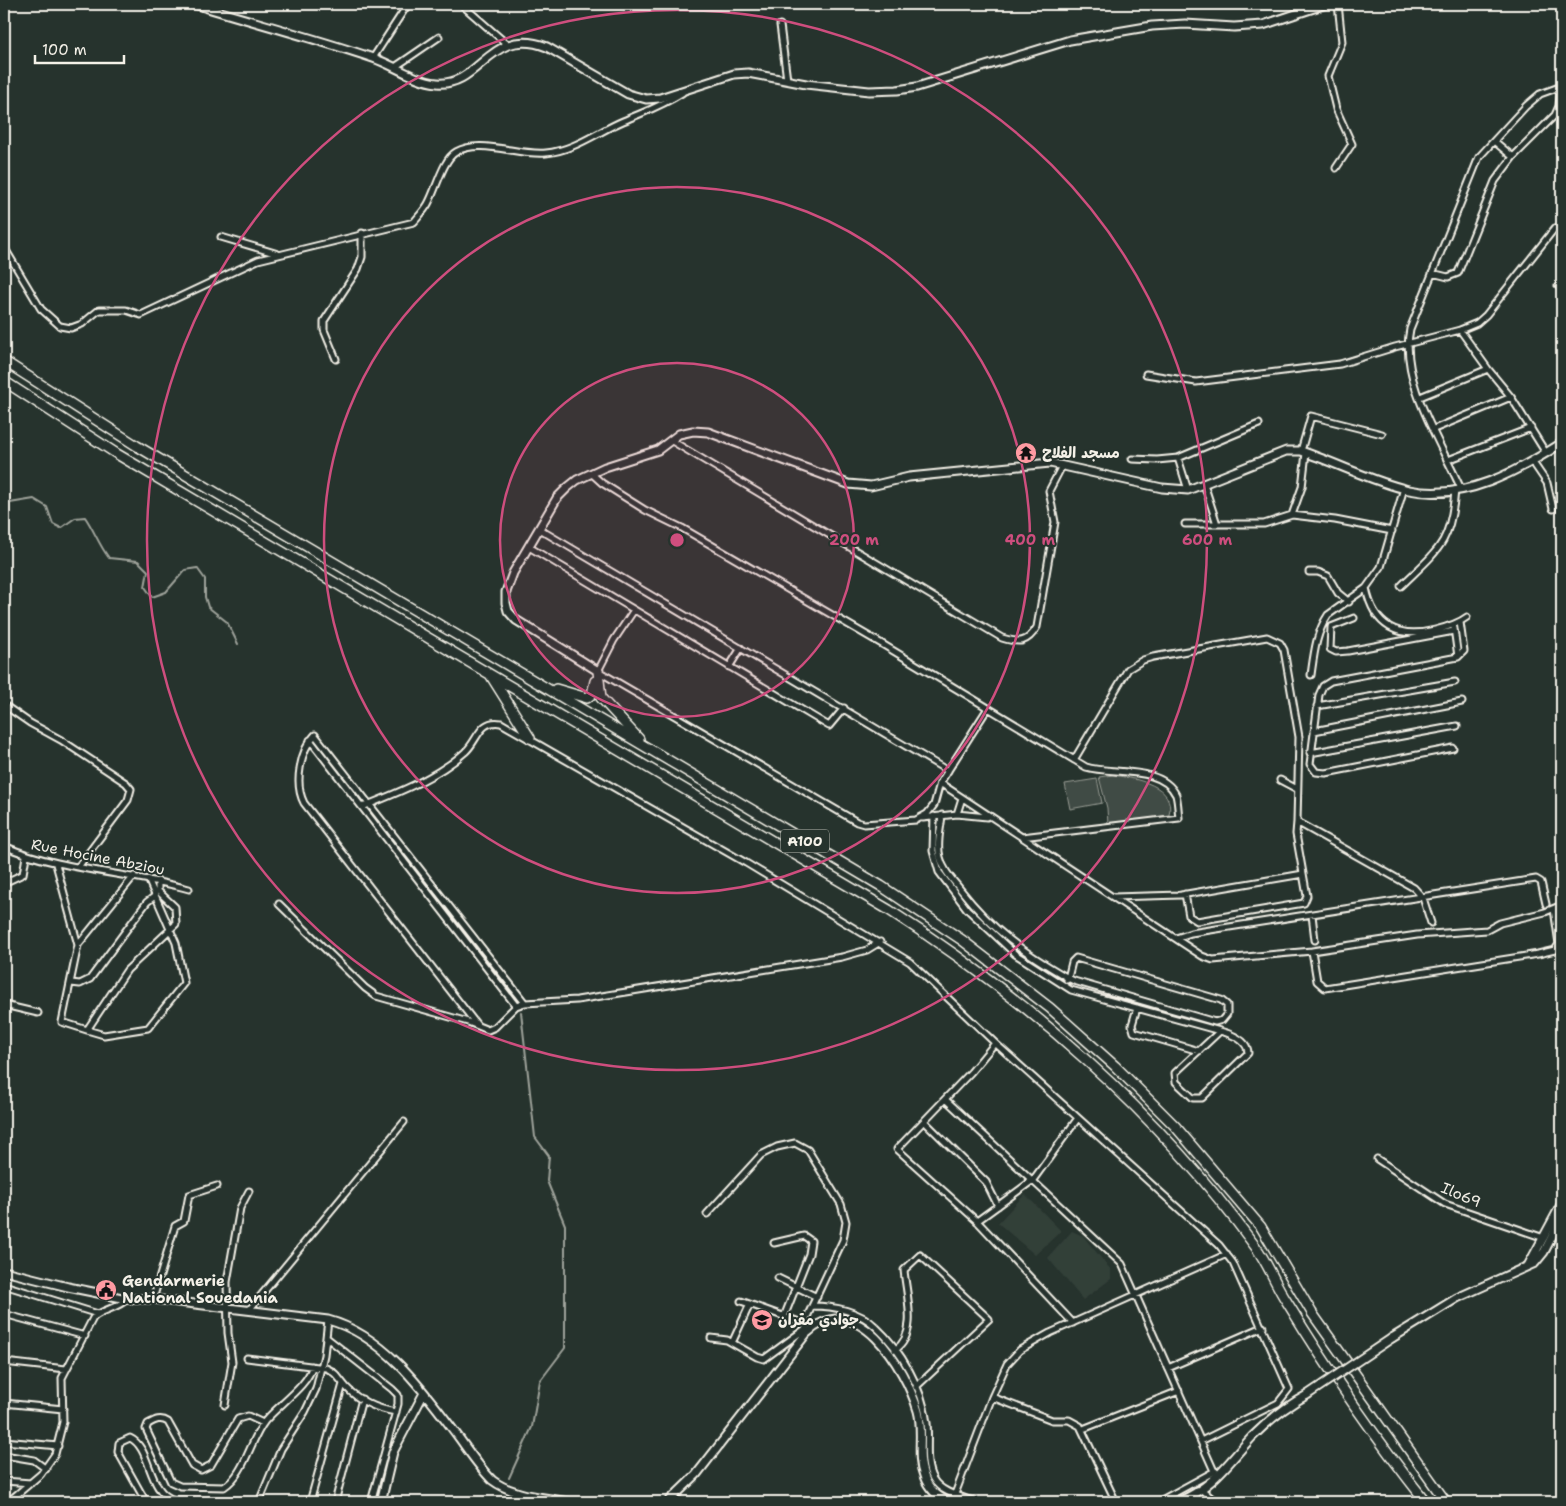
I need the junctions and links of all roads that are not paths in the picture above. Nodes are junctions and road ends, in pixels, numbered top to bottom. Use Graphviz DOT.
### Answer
graph roads {
  1 [pos="194,4"];
  2 [pos="408,4"];
  3 [pos="461,4"];
  4 [pos="1326,4"];
  5 [pos="1338,4"];
  6 [pos="780,25"];
  7 [pos="439,37"];
  8 [pos="508,45"];
  9 [pos="372,58"];
  10 [pos="395,67"];
  11 [pos="787,80"];
  12 [pos="1562,86"];
  13 [pos="683,92"];
  14 [pos="1494,141"];
  15 [pos="1513,157"];
  16 [pos="1336,168"];
  17 [pos="1562,226"];
  18 [pos="362,233"];
  19 [pos="221,237"];
  20 [pos="4,247"];
  21 [pos="280,255"];
  22 [pos="1432,273"];
  23 [pos="1460,330"];
  24 [pos="1407,345"];
  25 [pos="336,359"];
  26 [pos="4,361"];
  27 [pos="1488,370"];
  28 [pos="1146,374"];
  29 [pos="4,381"];
  30 [pos="1420,397"];
  31 [pos="1511,397"];
  32 [pos="1259,424"];
  33 [pos="1531,428"];
  34 [pos="1434,429"];
  35 [pos="1382,434"];
  36 [pos="672,441"];
  37 [pos="1562,443"];
  38 [pos="1304,452"];
  39 [pos="1546,453"];
  40 [pos="1178,458"];
  41 [pos="1132,459"];
  42 [pos="1448,460"];
  43 [pos="1532,461"];
  44 [pos="1062,466"];
  45 [pos="591,473"];
  46 [pos="1204,484"];
  47 [pos="1404,488"];
  48 [pos="1188,490"];
  49 [pos="1458,490"];
  50 [pos="1553,509"];
  51 [pos="1292,515"];
  52 [pos="1185,524"];
  53 [pos="1216,524"];
  54 [pos="539,529"];
  55 [pos="1392,532"];
  56 [pos="529,547"];
  57 [pos="1309,572"];
  58 [pos="1401,586"];
  59 [pos="1366,588"];
  60 [pos="1349,602"];
  61 [pos="634,610"];
  62 [pos="1468,617"];
  63 [pos="1354,618"];
  64 [pos="1460,622"];
  65 [pos="1454,628"];
  66 [pos="741,648"];
  67 [pos="1458,658"];
  68 [pos="729,667"];
  69 [pos="598,671"];
  70 [pos="490,674"];
  71 [pos="1311,675"];
  72 [pos="535,681"];
  73 [pos="1456,682"];
  74 [pos="1462,702"];
  75 [pos="4,705"];
  76 [pos="1317,706"];
  77 [pos="844,708"];
  78 [pos="988,708"];
  79 [pos="1457,726"];
  80 [pos="1314,731"];
  81 [pos="530,738"];
  82 [pos="310,740"];
  83 [pos="1454,748"];
  84 [pos="650,750"];
  85 [pos="1310,753"];
  86 [pos="1074,760"];
  87 [pos="948,771"];
  88 [pos="1280,780"];
  89 [pos="940,783"];
  90 [pos="1297,789"];
  91 [pos="962,798"];
  92 [pos="370,804"];
  93 [pos="362,807"];
  94 [pos="957,814"];
  95 [pos="942,815"];
  96 [pos="934,816"];
  97 [pos="921,818"];
  98 [pos="994,820"];
  99 [pos="1297,822"];
  100 [pos="1022,837"];
  101 [pos="4,846"];
  102 [pos="26,856"];
  103 [pos="56,864"];
  104 [pos="78,867"];
  105 [pos="1303,874"];
  106 [pos="134,876"];
  107 [pos="148,879"];
  108 [pos="158,881"];
  109 [pos="4,883"];
  110 [pos="188,889"];
  111 [pos="1185,894"];
  112 [pos="155,896"];
  113 [pos="1111,898"];
  114 [pos="1423,898"];
  115 [pos="279,904"];
  116 [pos="1546,904"];
  117 [pos="1562,904"];
  118 [pos="1554,909"];
  119 [pos="1312,915"];
  120 [pos="1432,923"];
  121 [pos="170,930"];
  122 [pos="1176,938"];
  123 [pos="1315,940"];
  124 [pos="880,942"];
  125 [pos="78,945"];
  126 [pos="1312,951"];
  127 [pos="1068,978"];
  128 [pos="71,983"];
  129 [pos="1065,986"];
  130 [pos="525,1003"];
  131 [pos="4,1005"];
  132 [pos="516,1006"];
  133 [pos="1137,1008"];
  134 [pos="38,1013"];
  135 [pos="477,1025"];
  136 [pos="87,1030"];
  137 [pos="1220,1031"];
  138 [pos="995,1043"];
  139 [pos="1199,1051"];
  140 [pos="945,1099"];
  141 [pos="1078,1118"];
  142 [pos="924,1121"];
  143 [pos="404,1122"];
  144 [pos="1376,1159"];
  145 [pos="1033,1180"];
  146 [pos="217,1186"];
  147 [pos="249,1191"];
  148 [pos="1562,1204"];
  149 [pos="998,1206"];
  150 [pos="707,1214"];
  151 [pos="1562,1217"];
  152 [pos="977,1221"];
  153 [pos="1544,1238"];
  154 [pos="774,1243"];
  155 [pos="1227,1254"];
  156 [pos="1527,1266"];
  157 [pos="4,1271"];
  158 [pos="778,1278"];
  159 [pos="4,1286"];
  160 [pos="796,1287"];
  161 [pos="1136,1295"];
  162 [pos="817,1296"];
  163 [pos="127,1299"];
  164 [pos="153,1299"];
  165 [pos="741,1301"];
  166 [pos="750,1304"];
  167 [pos="812,1306"];
  168 [pos="226,1307"];
  169 [pos="250,1310"];
  170 [pos="4,1314"];
  171 [pos="98,1314"];
  172 [pos="784,1316"];
  173 [pos="328,1320"];
  174 [pos="1073,1323"];
  175 [pos="1263,1327"];
  176 [pos="805,1329"];
  177 [pos="85,1336"];
  178 [pos="327,1338"];
  179 [pos="711,1338"];
  180 [pos="732,1343"];
  181 [pos="895,1350"];
  182 [pos="247,1358"];
  183 [pos="4,1362"];
  184 [pos="312,1366"];
  185 [pos="322,1367"];
  186 [pos="1168,1368"];
  187 [pos="66,1369"];
  188 [pos="344,1384"];
  189 [pos="916,1387"];
  190 [pos="1179,1391"];
  191 [pos="424,1394"];
  192 [pos="992,1397"];
  193 [pos="362,1399"];
  194 [pos="4,1403"];
  195 [pos="225,1404"];
  196 [pos="63,1408"];
  197 [pos="396,1412"];
  198 [pos="263,1423"];
  199 [pos="1083,1429"];
  200 [pos="4,1441"];
  201 [pos="1201,1441"];
  202 [pos="58,1446"];
  203 [pos="4,1455"];
  204 [pos="46,1469"];
  205 [pos="1223,1470"];
  206 [pos="1214,1471"];
  207 [pos="4,1481"];
  208 [pos="32,1483"];
  209 [pos="1202,1490"];
  210 [pos="955,1494"];
  211 [pos="8,1502"];
  212 [pos="146,1502"];
  213 [pos="230,1502"];
  214 [pos="260,1502"];
  215 [pos="310,1502"];
  216 [pos="335,1502"];
  217 [pos="371,1502"];
  218 [pos="381,1502"];
  219 [pos="568,1502"];
  220 [pos="668,1502"];
  221 [pos="950,1502"];
  222 [pos="976,1502"];
  223 [pos="1116,1502"];
  224 [pos="1158,1502"];
  225 [pos="1178,1502"];
  226 [pos="1216,1502"];
  227 [pos="1426,1502"];
  228 [pos="1446,1502"];
  1 -- 9 [label="main road"];
  2 -- 9 [label="street"];
  3 -- 8 [label="street"];
  4 -- 11 [label="main road"];
  5 -- 16 [label="street"];
  6 -- 11 [label="street"];
  7 -- 10 [label="street"];
  8 -- 10 [label="main road"];
  8 -- 13 [label="main road"];
  9 -- 10 [label="main road"];
  11 -- 13 [label="main road"];
  12 -- 14 [label="street"];
  12 -- 15 [label="street"];
  13 -- 18 [label="street"];
  14 -- 15 [label="street"];
  14 -- 22 [label="street"];
  15 -- 22 [label="street"];
  17 -- 23 [label="street"];
  18 -- 21 [label="street"];
  18 -- 25 [label="street"];
  19 -- 21 [label="street"];
  20 -- 21 [label="street"];
  22 -- 24 [label="street"];
  23 -- 24 [label="street"];
  23 -- 27 [label="street"];
  24 -- 28 [label="street"];
  24 -- 30 [label="street"];
  26 -- 72 [label="highway, A100"];
  27 -- 30 [label="street"];
  27 -- 31 [label="street"];
  29 -- 70 [label="highway, A100"];
  30 -- 34 [label="street"];
  31 -- 33 [label="street"];
  31 -- 34 [label="street"];
  32 -- 40 [label="street"];
  33 -- 39 [label="street"];
  33 -- 42 [label="street"];
  34 -- 42 [label="street"];
  35 -- 38 [label="street"];
  36 -- 44 [label="main road"];
  36 -- 44 [label="street"];
  36 -- 45 [label="main road"];
  37 -- 39 [label="main road"];
  38 -- 46 [label="main road"];
  38 -- 47 [label="main road"];
  38 -- 51 [label="street"];
  39 -- 43 [label="main road"];
  40 -- 41 [label="street"];
  40 -- 48 [label="street"];
  42 -- 49 [label="street"];
  43 -- 49 [label="main road"];
  43 -- 50 [label="street"];
  44 -- 48 [label="main road"];
  45 -- 54 [label="main road"];
  45 -- 78 [label="street"];
  46 -- 48 [label="main road"];
  46 -- 53 [label="street"];
  47 -- 49 [label="main road"];
  47 -- 55 [label="street"];
  49 -- 58 [label="street"];
  51 -- 53 [label="street"];
  51 -- 55 [label="street"];
  52 -- 53 [label="street"];
  54 -- 56 [label="main road"];
  54 -- 66 [label="street"];
  55 -- 59 [label="street"];
  56 -- 61 [label="street"];
  56 -- 69 [label="main road"];
  57 -- 60 [label="street"];
  59 -- 60 [label="street"];
  59 -- 65 [label="street"];
  60 -- 71 [label="street"];
  61 -- 68 [label="street"];
  61 -- 69 [label="street"];
  62 -- 64 [label="street"];
  63 -- 65 [label="street"];
  64 -- 65 [label="street"];
  64 -- 67 [label="street"];
  65 -- 67 [label="street"];
  66 -- 68 [label="street"];
  66 -- 77 [label="street"];
  67 -- 76 [label="street"];
  68 -- 77 [label="street"];
  69 -- 72 [label="highway"];
  69 -- 84 [label="highway"];
  69 -- 97 [label="street"];
  70 -- 81 [label="highway"];
  70 -- 227 [label="highway, A100"];
  72 -- 84 [label="highway, A100"];
  73 -- 76 [label="street"];
  74 -- 80 [label="street"];
  75 -- 104 [label="street"];
  76 -- 80 [label="street"];
  77 -- 87 [label="street"];
  78 -- 86 [label="street"];
  78 -- 87 [label="street"];
  79 -- 85 [label="street"];
  80 -- 85 [label="street"];
  81 -- 92 [label="street"];
  81 -- 124 [label="street"];
  82 -- 92 [label="street"];
  82 -- 93 [label="street"];
  82 -- 135 [label="street"];
  83 -- 85 [label="street"];
  84 -- 228 [label="highway, A100"];
  86 -- 90 [label="street"];
  86 -- 100 [label="street"];
  87 -- 89 [label="street"];
  88 -- 90 [label="street"];
  89 -- 91 [label="street"];
  89 -- 97 [label="street"];
  90 -- 99 [label="street"];
  91 -- 94 [label="street"];
  91 -- 98 [label="street"];
  92 -- 93 [label="street"];
  92 -- 130 [label="street"];
  93 -- 132 [label="street"];
  94 -- 95 [label="street"];
  94 -- 98 [label="street"];
  95 -- 96 [label="street"];
  95 -- 127 [label="street"];
  96 -- 97 [label="street"];
  96 -- 129 [label="street"];
  98 -- 100 [label="street"];
  99 -- 105 [label="street"];
  99 -- 114 [label="street"];
  100 -- 113 [label="street"];
  101 -- 102 [label="street, Rue Hocine Abziou"];
  102 -- 103 [label="street, Rue Hocine Abziou"];
  102 -- 109 [label="street"];
  103 -- 104 [label="street, Rue Hocine Abziou"];
  103 -- 125 [label="street"];
  104 -- 106 [label="street, Rue Hocine Abziou"];
  105 -- 111 [label="street"];
  105 -- 111 [label="street"];
  106 -- 107 [label="street, Rue Hocine Abziou"];
  106 -- 125 [label="street"];
  107 -- 108 [label="street, Rue Hocine Abziou"];
  107 -- 112 [label="street"];
  108 -- 110 [label="street, Rue Hocine Abziou"];
  108 -- 121 [label="street"];
  111 -- 113 [label="street"];
  112 -- 121 [label="street"];
  112 -- 128 [label="street"];
  113 -- 122 [label="street"];
  114 -- 116 [label="street"];
  114 -- 119 [label="street"];
  114 -- 120 [label="street"];
  115 -- 135 [label="street"];
  117 -- 118 [label="street"];
  118 -- 126 [label="street"];
  118 -- 126 [label="street"];
  119 -- 122 [label="street"];
  119 -- 123 [label="street"];
  121 -- 136 [label="street"];
  121 -- 136 [label="street"];
  122 -- 126 [label="street"];
  124 -- 130 [label="street"];
  124 -- 138 [label="street"];
  125 -- 128 [label="street"];
  127 -- 127 [label="street"];
  127 -- 129 [label="street"];
  128 -- 136 [label="street"];
  129 -- 133 [label="street"];
  130 -- 132 [label="street"];
  131 -- 134 [label="street"];
  132 -- 135 [label="street"];
  133 -- 137 [label="street"];
  133 -- 139 [label="street"];
  137 -- 139 [label="street"];
  137 -- 139 [label="street"];
  138 -- 140 [label="street"];
  138 -- 141 [label="street"];
  140 -- 142 [label="street"];
  140 -- 145 [label="street"];
  141 -- 145 [label="street"];
  141 -- 155 [label="street"];
  142 -- 149 [label="street"];
  142 -- 152 [label="street"];
  143 -- 169 [label="street"];
  144 -- 153 [label="street, Ilo69"];
  145 -- 149 [label="street"];
  145 -- 161 [label="street"];
  146 -- 164 [label="street"];
  147 -- 168 [label="street"];
  148 -- 153 [label="main road"];
  149 -- 152 [label="street"];
  150 -- 162 [label="street"];
  151 -- 156 [label="main road"];
  152 -- 174 [label="street"];
  153 -- 156 [label="main road"];
  154 -- 160 [label="street"];
  155 -- 161 [label="street"];
  155 -- 175 [label="street"];
  156 -- 205 [label="main road, bridge"];
  157 -- 163 [label="main road"];
  158 -- 160 [label="street"];
  159 -- 171 [label="street"];
  160 -- 162 [label="street"];
  160 -- 172 [label="street"];
  161 -- 174 [label="street"];
  161 -- 186 [label="street"];
  162 -- 167 [label="street"];
  163 -- 164 [label="main road"];
  163 -- 171 [label="street"];
  164 -- 168 [label="main road"];
  165 -- 166 [label="street"];
  166 -- 172 [label="street"];
  166 -- 180 [label="street"];
  167 -- 176 [label="street"];
  167 -- 181 [label="street"];
  168 -- 169 [label="main road"];
  168 -- 195 [label="street"];
  169 -- 173 [label="main road"];
  170 -- 177 [label="street"];
  171 -- 177 [label="street"];
  172 -- 176 [label="street"];
  173 -- 178 [label="street"];
  173 -- 191 [label="main road"];
  174 -- 192 [label="street"];
  175 -- 186 [label="street"];
  175 -- 201 [label="street"];
  176 -- 180 [label="street"];
  176 -- 220 [label="main road"];
  176 -- 221 [label="main road"];
  177 -- 187 [label="street"];
  178 -- 185 [label="street"];
  178 -- 197 [label="street"];
  179 -- 180 [label="street"];
  181 -- 189 [label="street"];
  181 -- 189 [label="street"];
  182 -- 184 [label="street"];
  183 -- 187 [label="street"];
  184 -- 185 [label="street"];
  184 -- 198 [label="street"];
  185 -- 188 [label="street"];
  185 -- 214 [label="street"];
  186 -- 190 [label="street"];
  187 -- 196 [label="street"];
  188 -- 193 [label="street"];
  188 -- 215 [label="street"];
  189 -- 210 [label="street"];
  190 -- 199 [label="street"];
  190 -- 201 [label="street"];
  191 -- 218 [label="main road"];
  191 -- 219 [label="main road"];
  192 -- 199 [label="street"];
  192 -- 210 [label="street"];
  193 -- 197 [label="street"];
  193 -- 216 [label="street"];
  194 -- 196 [label="street"];
  196 -- 202 [label="street"];
  197 -- 217 [label="street"];
  198 -- 198 [label="street"];
  199 -- 223 [label="street"];
  200 -- 202 [label="street"];
  201 -- 206 [label="street"];
  202 -- 204 [label="street"];
  203 -- 204 [label="street"];
  204 -- 208 [label="street"];
  205 -- 206 [label="street"];
  205 -- 209 [label="main road"];
  206 -- 224 [label="street"];
  207 -- 208 [label="street"];
  208 -- 211 [label="street"];
  209 -- 225 [label="main road"];
  209 -- 226 [label="street"];
  210 -- 222 [label="street"];
  212 -- 213 [label="street"];
}
